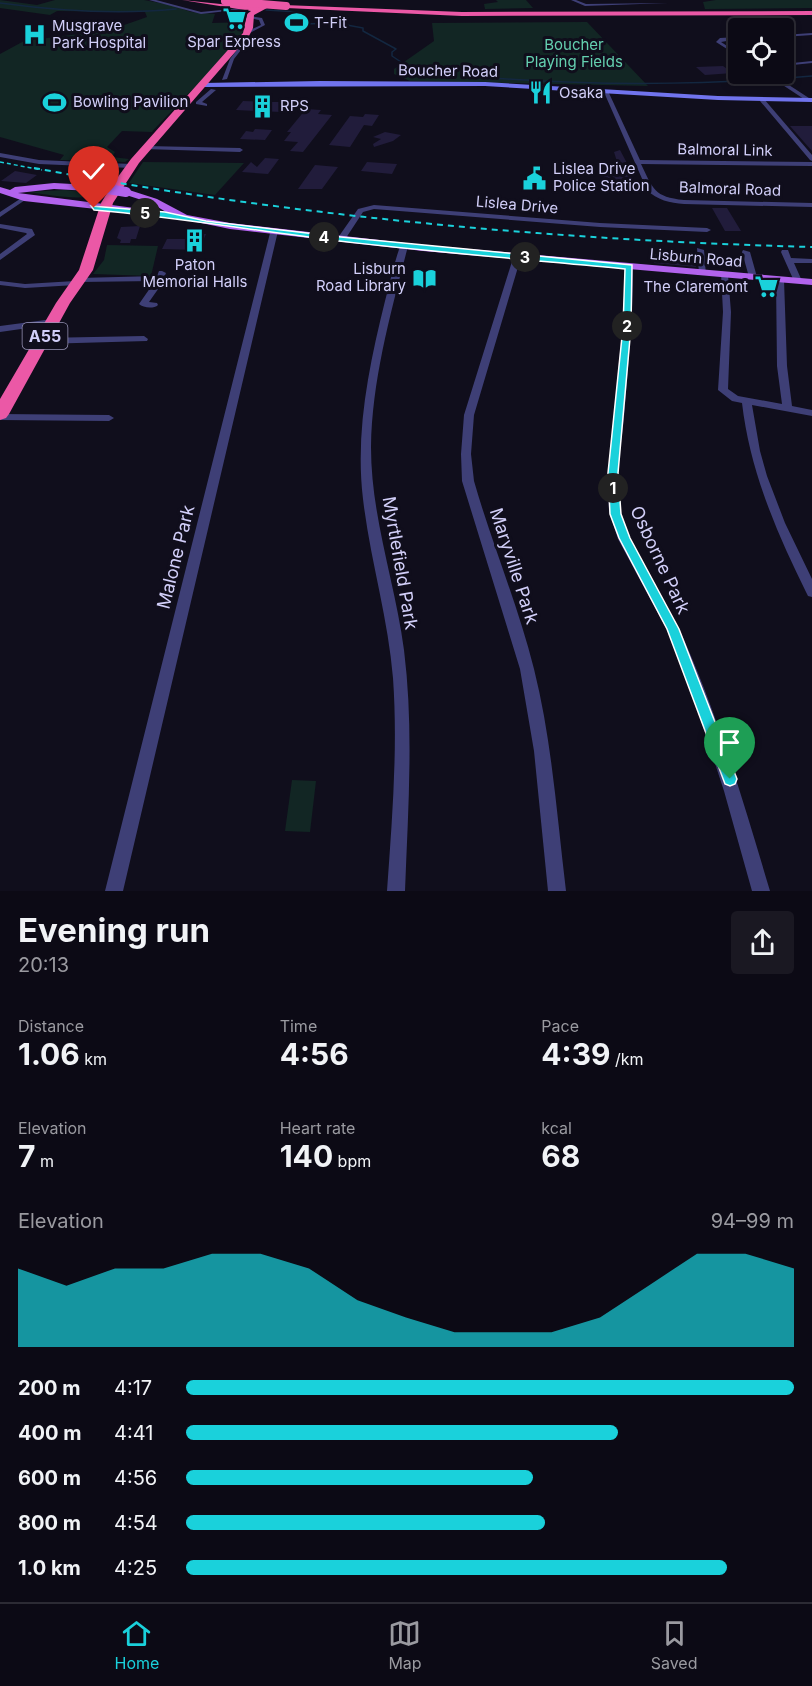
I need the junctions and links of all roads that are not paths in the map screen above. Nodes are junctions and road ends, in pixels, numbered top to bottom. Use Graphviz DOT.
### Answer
graph roads {
  1 [pos="151,0"];
  2 [pos="185,0"];
  3 [pos="219,0"];
  4 [pos="241,0"];
  5 [pos="573,0"];
  6 [pos="225,1"];
  7 [pos="283,3"];
  8 [pos="666,3"];
  9 [pos="244,9"];
  10 [pos="812,12"];
  11 [pos="462,14"];
  12 [pos="251,30"];
  13 [pos="812,34"];
  14 [pos="794,35"];
  15 [pos="728,39"];
  16 [pos="728,48"];
  17 [pos="227,62"];
  18 [pos="812,62"];
  19 [pos="794,64"];
  20 [pos="212,74"];
  21 [pos="225,81"];
  22 [pos="235,84"];
  23 [pos="250,84"];
  24 [pos="786,84"];
  25 [pos="213,90"];
  26 [pos="200,91"];
  27 [pos="605,91"];
  28 [pos="762,100"];
  29 [pos="810,100"];
  30 [pos="205,105"];
  31 [pos="146,148"];
  32 [pos="0,149"];
  33 [pos="240,150"];
  34 [pos="45,153"];
  35 [pos="0,155"];
  36 [pos="812,159"];
  37 [pos="637,162"];
  38 [pos="812,165"];
  39 [pos="132,166"];
  40 [pos="2,189"];
  41 [pos="110,192"];
  42 [pos="26,197"];
  43 [pos="61,203"];
  44 [pos="812,204"];
  45 [pos="143,213"];
  46 [pos="104,214"];
  47 [pos="0,215"];
  48 [pos="180,216"];
  49 [pos="0,226"];
  50 [pos="230,226"];
  51 [pos="707,230"];
  52 [pos="272,234"];
  53 [pos="341,239"];
  54 [pos="404,246"];
  55 [pos="700,250"];
  56 [pos="746,252"];
  57 [pos="517,257"];
  58 [pos="0,258"];
  59 [pos="812,261"];
  60 [pos="629,267"];
  61 [pos="702,273"];
  62 [pos="724,275"];
  63 [pos="753,277"];
  64 [pos="780,280"];
  65 [pos="78,281"];
  66 [pos="798,281"];
  67 [pos="812,282"];
  68 [pos="0,283"];
  69 [pos="154,305"];
  70 [pos="52,322"];
  71 [pos="0,329"];
  72 [pos="144,339"];
  73 [pos="42,341"];
  74 [pos="747,401"];
  75 [pos="787,408"];
  76 [pos="1,412"];
  77 [pos="812,413"];
  78 [pos="109,418"];
  79 [pos="812,592"];
  80 [pos="106,891"];
  81 [pos="114,891"];
  82 [pos="396,891"];
  83 [pos="557,891"];
  84 [pos="761,891"];
  1 -- 9 [label="street"];
  2 -- 9 [label="highway"];
  3 -- 6 [label="highway"];
  4 -- 9 [label="highway"];
  5 -- 8 [label="street"];
  6 -- 7 [label="highway, bridge"];
  7 -- 9 [label="highway, bridge"];
  7 -- 9 [label="highway"];
  7 -- 10 [label="highway"];
  7 -- 11 [label="highway"];
  9 -- 11 [label="highway"];
  9 -- 12 [label="highway, A55"];
  9 -- 12 [label="street"];
  10 -- 11 [label="highway"];
  12 -- 17 [label="highway, A55"];
  13 -- 14 [label="street"];
  15 -- 16 [label="street"];
  17 -- 20 [label="highway, A55"];
  17 -- 21 [label="street"];
  18 -- 19 [label="street"];
  20 -- 21 [label="street"];
  20 -- 26 [label="highway, A55"];
  21 -- 22 [label="street, Boucher Road"];
  21 -- 26 [label="street, Boucher Road"];
  22 -- 23 [label="street, Boucher Road"];
  22 -- 26 [label="street, Boucher Road"];
  23 -- 26 [label="street"];
  23 -- 27 [label="street, Boucher Road"];
  24 -- 29 [label="street"];
  25 -- 26 [label="street"];
  26 -- 30 [label="street"];
  26 -- 31 [label="highway, A55"];
  27 -- 28 [label="street, Boucher Road"];
  27 -- 37 [label="street, Balmoral Road"];
  28 -- 29 [label="street, Boucher Road"];
  28 -- 36 [label="street"];
  31 -- 33 [label="street"];
  31 -- 39 [label="highway, A55"];
  32 -- 34 [label="street"];
  35 -- 39 [label="street"];
  37 -- 38 [label="street, Balmoral Link"];
  37 -- 44 [label="street, Balmoral Road"];
  39 -- 41 [label="highway, A55"];
  40 -- 41 [label="main road, Lisburn Road"];
  40 -- 42 [label="main road"];
  41 -- 43 [label="main road"];
  41 -- 46 [label="highway, A55"];
  41 -- 48 [label="main road, Lisburn Road, bridge"];
  42 -- 43 [label="main road"];
  42 -- 47 [label="street"];
  43 -- 46 [label="main road"];
  45 -- 46 [label="main road"];
  45 -- 48 [label="main road"];
  45 -- 50 [label="main road"];
  46 -- 65 [label="highway, A55"];
  48 -- 50 [label="main road, Lisburn Road"];
  49 -- 58 [label="street"];
  50 -- 52 [label="main road, Lisburn Road"];
  51 -- 53 [label="street, Lislea Drive"];
  52 -- 53 [label="main road, Lisburn Road"];
  52 -- 81 [label="street, Malone Park"];
  53 -- 54 [label="main road, Lisburn Road"];
  54 -- 57 [label="main road, Lisburn Road"];
  54 -- 82 [label="street, Myrtlefield Park"];
  55 -- 61 [label="street"];
  56 -- 63 [label="street"];
  57 -- 60 [label="main road, Lisburn Road"];
  57 -- 83 [label="street, Maryville Park"];
  59 -- 66 [label="street"];
  60 -- 61 [label="main road, Lisburn Road"];
  60 -- 84 [label="street, Osborne Park"];
  61 -- 62 [label="main road, Lisburn Road"];
  62 -- 63 [label="main road, Lisburn Road"];
  62 -- 74 [label="street"];
  63 -- 64 [label="main road, Lisburn Road"];
  64 -- 66 [label="main road, Lisburn Road"];
  64 -- 75 [label="street"];
  65 -- 68 [label="street"];
  65 -- 69 [label="street"];
  65 -- 70 [label="highway, A55"];
  66 -- 67 [label="main road, Lisburn Road"];
  70 -- 71 [label="street"];
  70 -- 73 [label="highway, A55"];
  72 -- 73 [label="street"];
  73 -- 76 [label="highway, A55"];
  74 -- 75 [label="street"];
  74 -- 79 [label="street"];
  75 -- 77 [label="street"];
  76 -- 78 [label="street"];
  80 -- 81 [label="street"];
}
